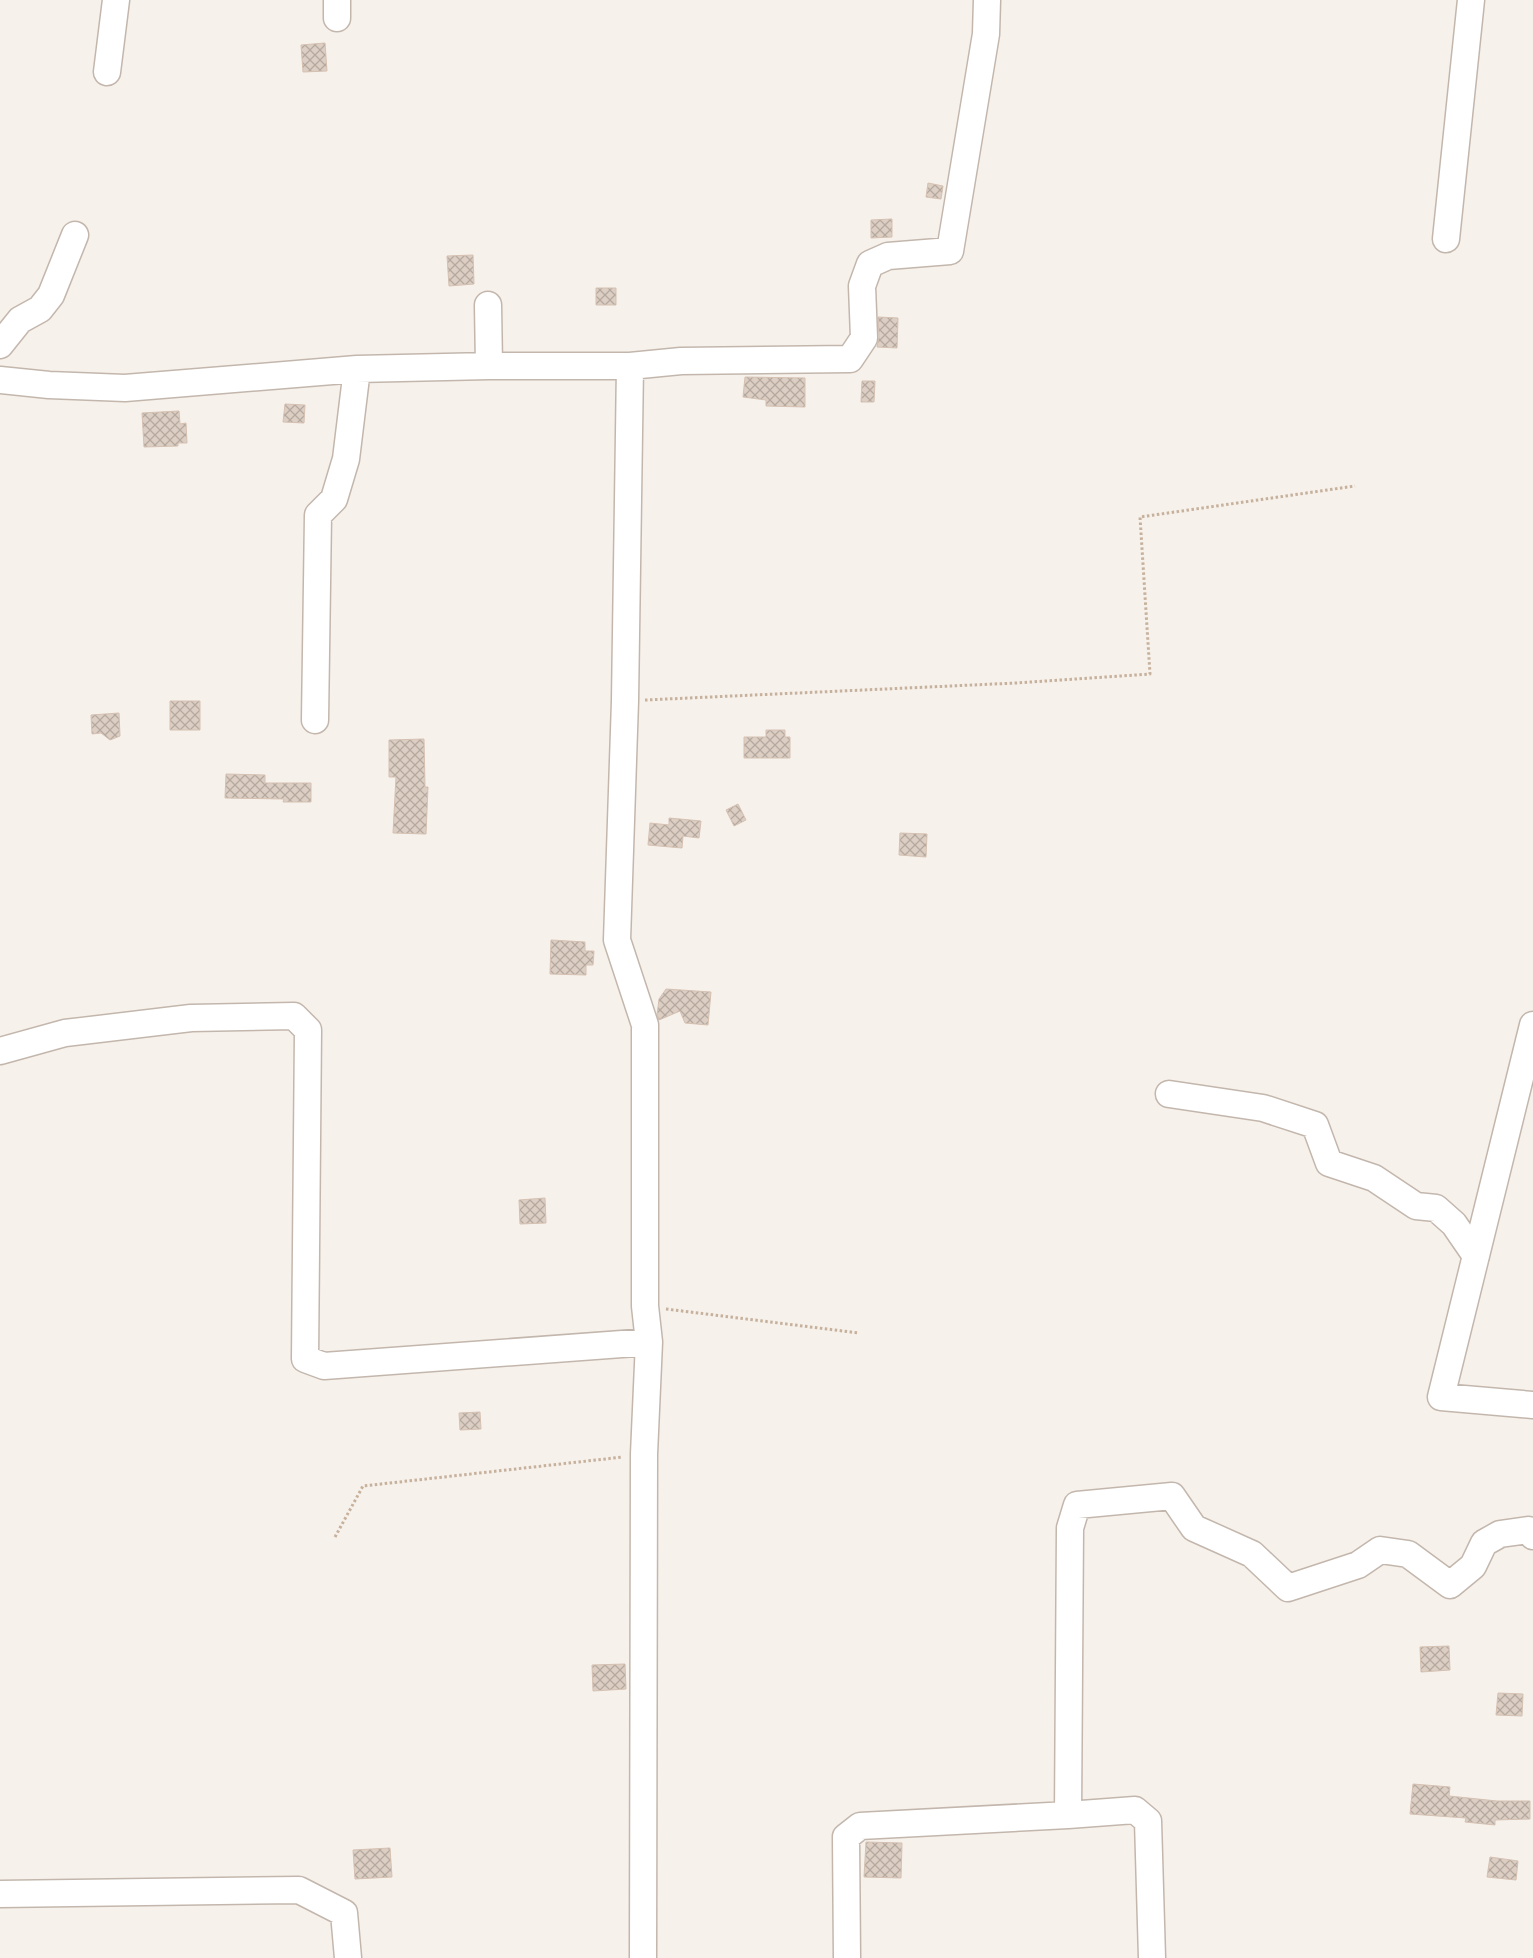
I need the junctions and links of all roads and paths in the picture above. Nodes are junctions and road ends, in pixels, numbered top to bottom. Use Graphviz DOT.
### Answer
graph roads {
  1 [pos="116,0"];
  2 [pos="987,0"];
  3 [pos="1471,0"];
  4 [pos="107,72"];
  5 [pos="75,235"];
  6 [pos="1446,239"];
  7 [pos="488,305"];
  8 [pos="0,345"];
  9 [pos="489,366"];
  10 [pos="630,366"];
  11 [pos="357,369"];
  12 [pos="0,380"];
  13 [pos="1355,486"];
  14 [pos="625,701"];
  15 [pos="315,720"];
  16 [pos="1533,1025"];
  17 [pos="0,1051"];
  18 [pos="1169,1094"];
  19 [pos="1476,1256"];
  20 [pos="645,1306"];
  21 [pos="859,1333"];
  22 [pos="649,1342"];
  23 [pos="1533,1405"];
  24 [pos="644,1454"];
  25 [pos="335,1536"];
  26 [pos="1533,1536"];
  27 [pos="1068,1814"];
  28 [pos="0,1894"];
  29 [pos="348,1958"];
  30 [pos="643,1958"];
  31 [pos="848,1958"];
  32 [pos="1152,1958"];
  1 -- 4 [label="street"];
  2 -- 10 [label="street"];
  3 -- 6 [label="street"];
  5 -- 8 [label="street"];
  7 -- 9 [label="street"];
  9 -- 10 [label="street"];
  9 -- 11 [label="street"];
  10 -- 14 [label="street"];
  11 -- 12 [label="street"];
  11 -- 15 [label="street"];
  13 -- 14 [label="path"];
  14 -- 20 [label="street"];
  16 -- 19 [label="street"];
  17 -- 22 [label="street"];
  18 -- 19 [label="street"];
  19 -- 23 [label="street"];
  20 -- 21 [label="path"];
  20 -- 22 [label="street"];
  22 -- 24 [label="street"];
  24 -- 25 [label="path"];
  24 -- 30 [label="street"];
  26 -- 27 [label="street"];
  27 -- 31 [label="street"];
  27 -- 32 [label="street"];
  28 -- 29 [label="street"];
}
